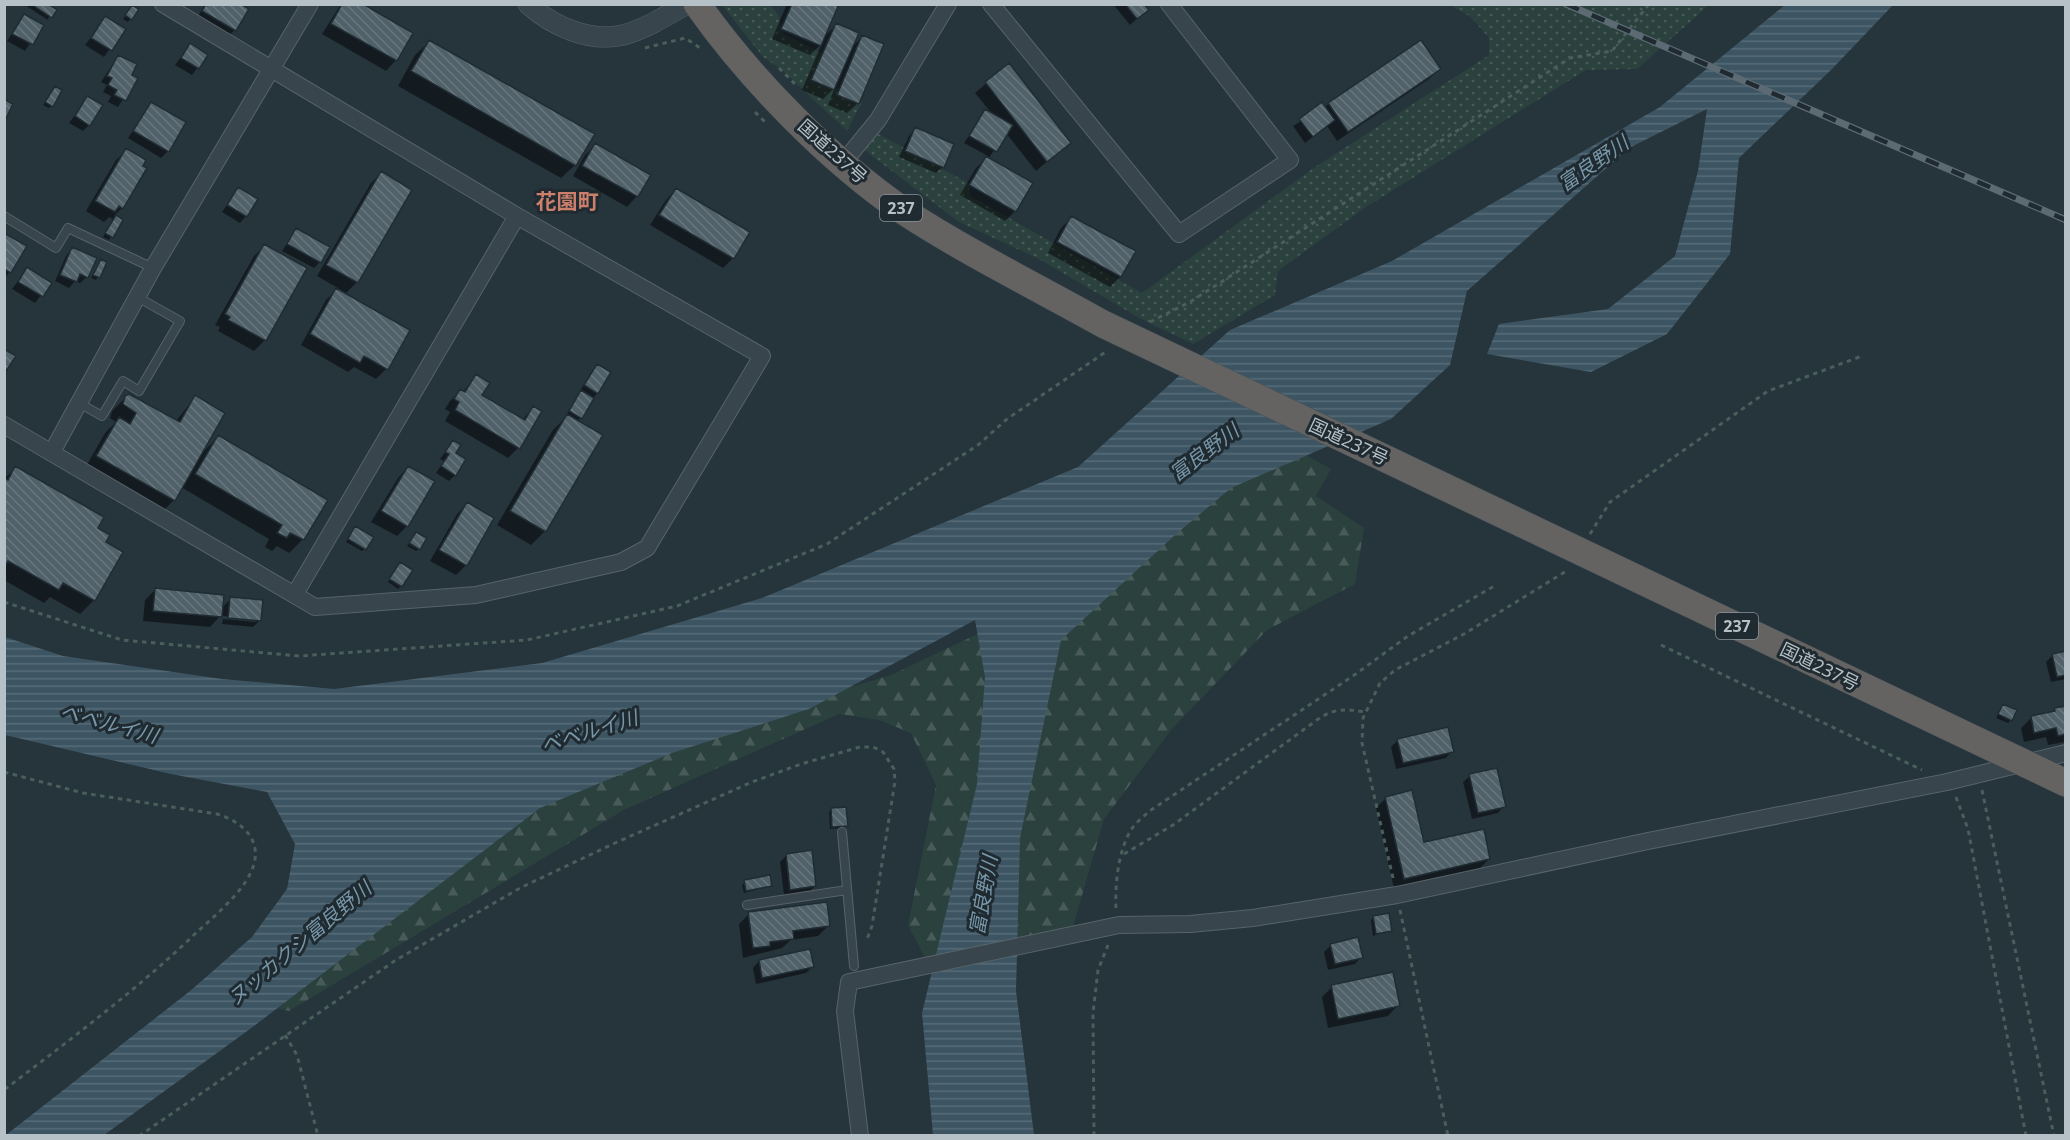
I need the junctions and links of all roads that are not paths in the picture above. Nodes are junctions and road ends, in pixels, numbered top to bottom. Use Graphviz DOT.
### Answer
graph roads {
  1 [pos="163,4"];
  2 [pos="310,4"];
  3 [pos="528,4"];
  4 [pos="687,4"];
  5 [pos="697,4"];
  6 [pos="948,4"];
  7 [pos="991,4"];
  8 [pos="1169,4"];
  9 [pos="270,70"];
  10 [pos="842,164"];
  11 [pos="4,216"];
  12 [pos="517,216"];
  13 [pos="153,268"];
  14 [pos="137,297"];
  15 [pos="79,402"];
  16 [pos="4,425"];
  17 [pos="52,452"];
  18 [pos="295,594"];
  19 [pos="2066,753"];
  20 [pos="2023,763"];
  21 [pos="2066,783"];
  22 [pos="842,832"];
  23 [pos="848,890"];
  24 [pos="747,905"];
  25 [pos="860,972"];
  26 [pos="860,1136"];
  1 -- 9 [label="street"];
  2 -- 9 [label="street"];
  3 -- 4 [label="street"];
  5 -- 10 [label="highway, 国道237号 / 237"];
  6 -- 10 [label="street"];
  7 -- 8 [label="street"];
  9 -- 12 [label="street"];
  9 -- 13 [label="street"];
  10 -- 20 [label="highway, 国道237号 / 237"];
  11 -- 13 [label="lane"];
  12 -- 18 [label="street"];
  12 -- 18 [label="street"];
  13 -- 14 [label="street"];
  14 -- 15 [label="street"];
  14 -- 15 [label="lane"];
  15 -- 17 [label="street"];
  16 -- 17 [label="street"];
  17 -- 18 [label="street"];
  19 -- 20 [label="street"];
  20 -- 21 [label="highway, 国道237号 / 237"];
  20 -- 25 [label="street"];
  22 -- 23 [label="lane"];
  23 -- 24 [label="lane"];
  23 -- 25 [label="lane"];
  25 -- 26 [label="street"];
}
